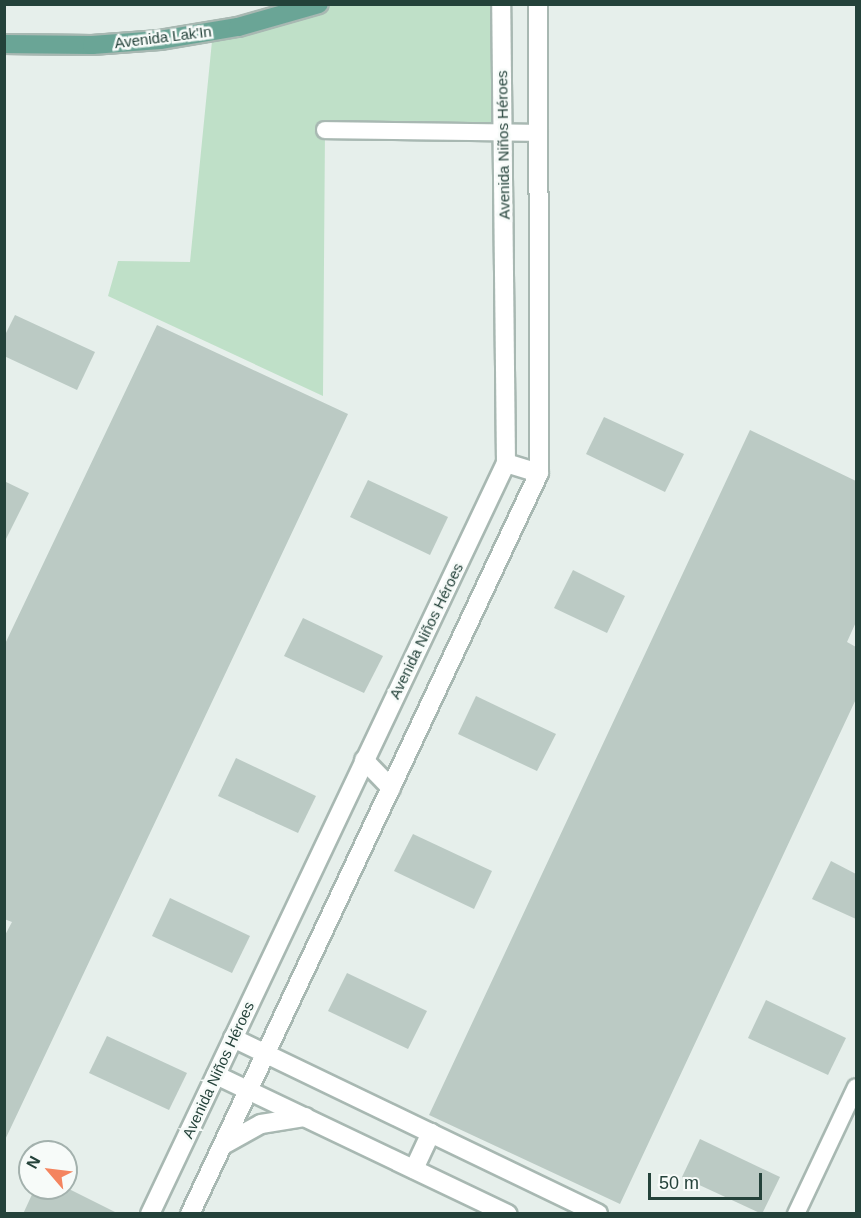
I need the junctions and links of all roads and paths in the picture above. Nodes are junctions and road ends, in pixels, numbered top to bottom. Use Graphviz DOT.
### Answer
graph roads {
  1 [pos="319,4"];
  2 [pos="501,4"];
  3 [pos="538,4"];
  4 [pos="4,44"];
  5 [pos="325,130"];
  6 [pos="503,133"];
  7 [pos="539,133"];
  8 [pos="506,463"];
  9 [pos="539,473"];
  10 [pos="364,760"];
  11 [pos="391,788"];
  12 [pos="233,1038"];
  13 [pos="266,1053"];
  14 [pos="216,1075"];
  15 [pos="856,1087"];
  16 [pos="248,1090"];
  17 [pos="305,1117"];
  18 [pos="431,1133"];
  19 [pos="223,1144"];
  20 [pos="414,1169"];
  21 [pos="588,1211"];
  22 [pos="150,1214"];
  23 [pos="190,1214"];
  24 [pos="508,1214"];
  25 [pos="796,1214"];
  1 -- 4 [label="main road, Avenida Lak'In"];
  2 -- 6 [label="main road, Avenida Niños Héroes"];
  3 -- 7 [label="main road"];
  5 -- 6 [label="street"];
  6 -- 7 [label="street"];
  6 -- 8 [label="main road, Avenida Niños Héroes"];
  7 -- 9 [label="main road"];
  8 -- 9 [label="main road"];
  8 -- 10 [label="main road, Avenida Niños Héroes"];
  9 -- 11 [label="main road"];
  10 -- 11 [label="main road"];
  10 -- 12 [label="main road, Avenida Niños Héroes"];
  11 -- 13 [label="main road"];
  12 -- 13 [label="main road"];
  12 -- 14 [label="main road, Avenida Niños Héroes"];
  13 -- 16 [label="main road"];
  13 -- 18 [label="main road"];
  14 -- 16 [label="main road"];
  14 -- 22 [label="main road, Avenida Niños Héroes"];
  15 -- 25 [label="street"];
  16 -- 17 [label="main road"];
  16 -- 19 [label="main road"];
  17 -- 19 [label="main road"];
  17 -- 20 [label="main road"];
  18 -- 20 [label="main road"];
  18 -- 21 [label="main road"];
  19 -- 23 [label="main road"];
  20 -- 24 [label="main road"];
}
